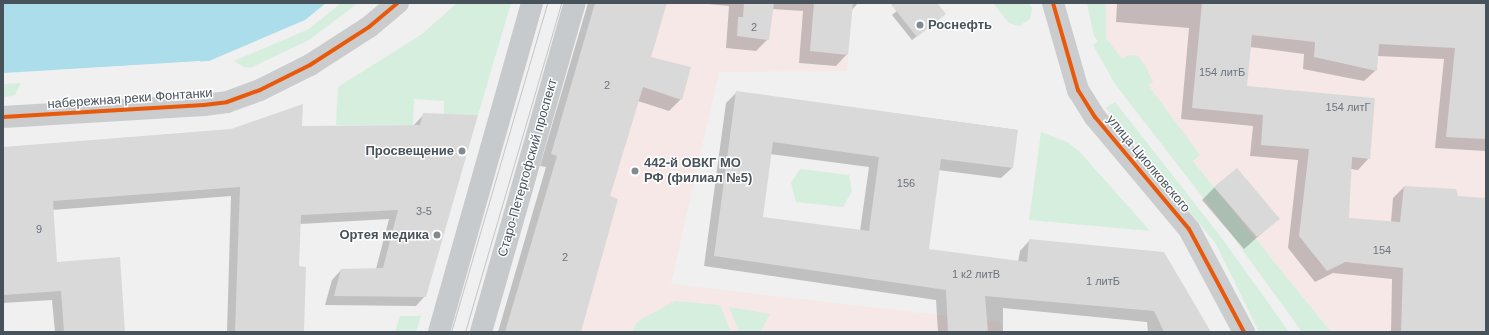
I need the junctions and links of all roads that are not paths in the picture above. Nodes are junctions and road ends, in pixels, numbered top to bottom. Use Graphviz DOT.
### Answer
graph roads {
  1 [pos="398,3"];
  2 [pos="532,3"];
  3 [pos="575,3"];
  4 [pos="1053,3"];
  5 [pos="3,117"];
  6 [pos="439,332"];
  7 [pos="481,332"];
  8 [pos="1244,332"];
  1 -- 5 [label="street, набережная реки Фонтанки"];
  2 -- 6 [label="main road"];
  3 -- 7 [label="main road, Старо-Петергофский проспект"];
  4 -- 8 [label="street, улица Циолковского"];
}
